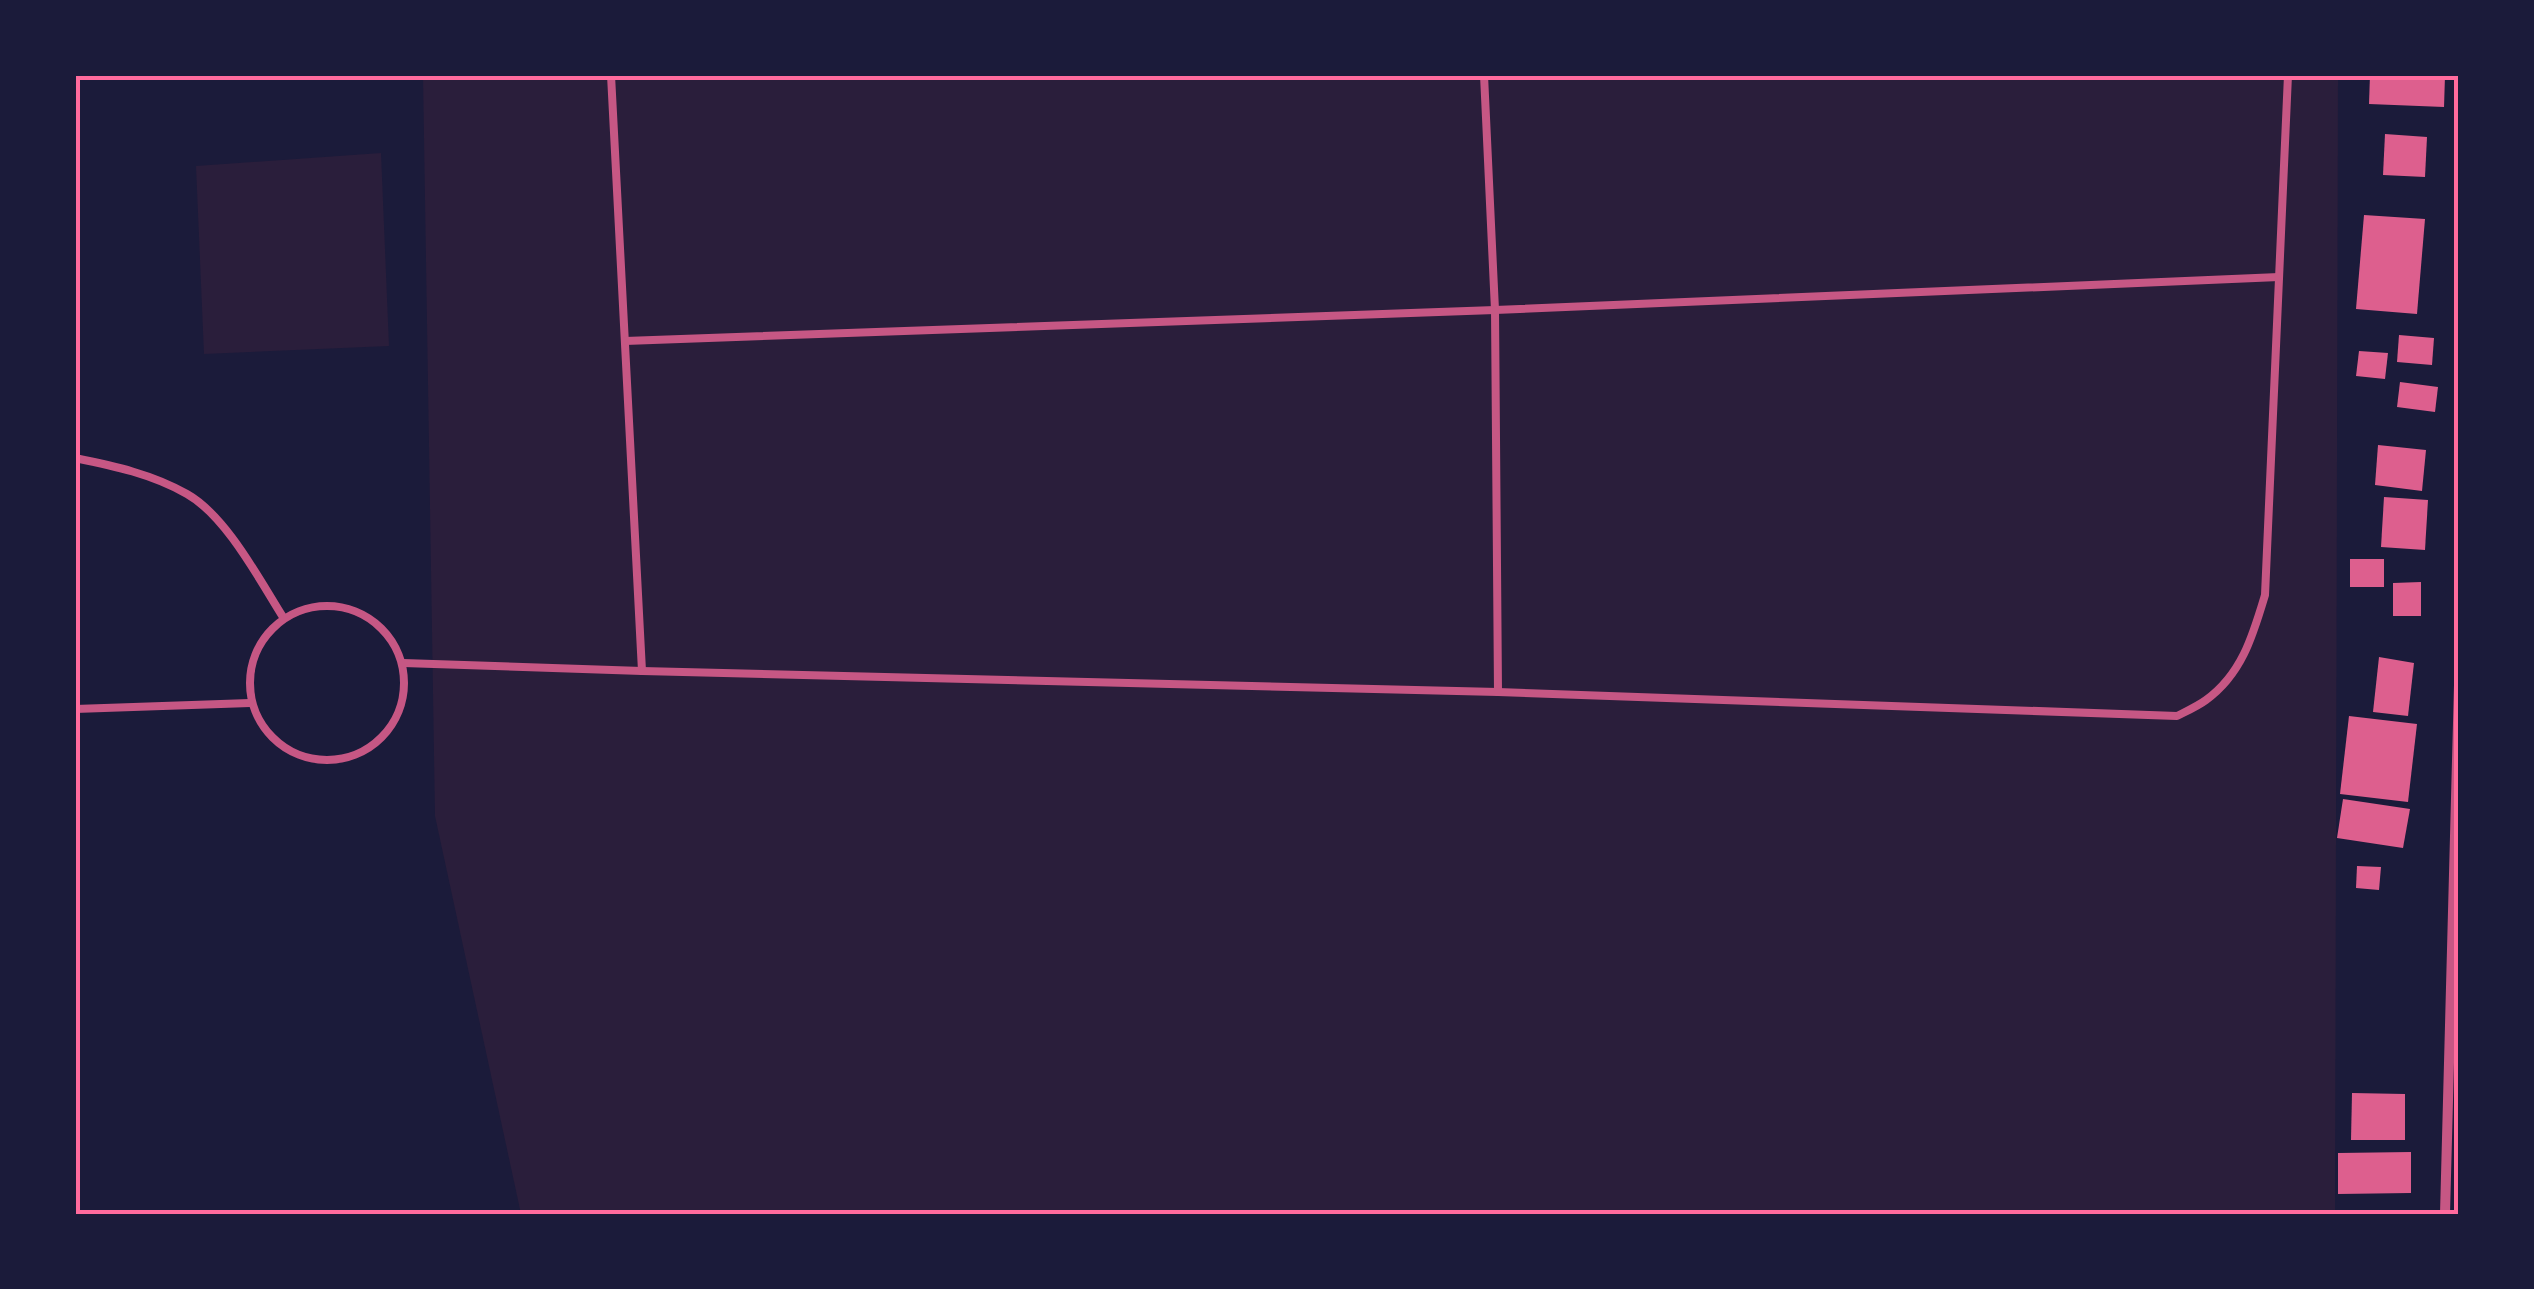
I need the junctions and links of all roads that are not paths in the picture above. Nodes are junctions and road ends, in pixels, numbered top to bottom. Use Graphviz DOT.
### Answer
graph roads {
  1 [pos="611,75"];
  2 [pos="1484,75"];
  3 [pos="2288,75"];
  4 [pos="2279,277"];
  5 [pos="1495,310"];
  6 [pos="625,340"];
  7 [pos="75,458"];
  8 [pos="283,617"];
  9 [pos="403,662"];
  10 [pos="642,671"];
  11 [pos="2459,685"];
  12 [pos="1498,692"];
  13 [pos="250,703"];
  14 [pos="75,709"];
  15 [pos="2445,1214"];
  1 -- 6 [label="lane"];
  2 -- 5 [label="lane"];
  3 -- 4 [label="lane"];
  4 -- 5 [label="lane"];
  4 -- 12 [label="lane"];
  5 -- 6 [label="lane"];
  5 -- 12 [label="lane"];
  6 -- 10 [label="lane"];
  7 -- 8 [label="lane"];
  8 -- 9 [label="lane"];
  8 -- 13 [label="lane"];
  9 -- 10 [label="lane"];
  9 -- 13 [label="lane"];
  10 -- 12 [label="lane"];
  11 -- 15 [label="street"];
  13 -- 14 [label="lane"];
}
